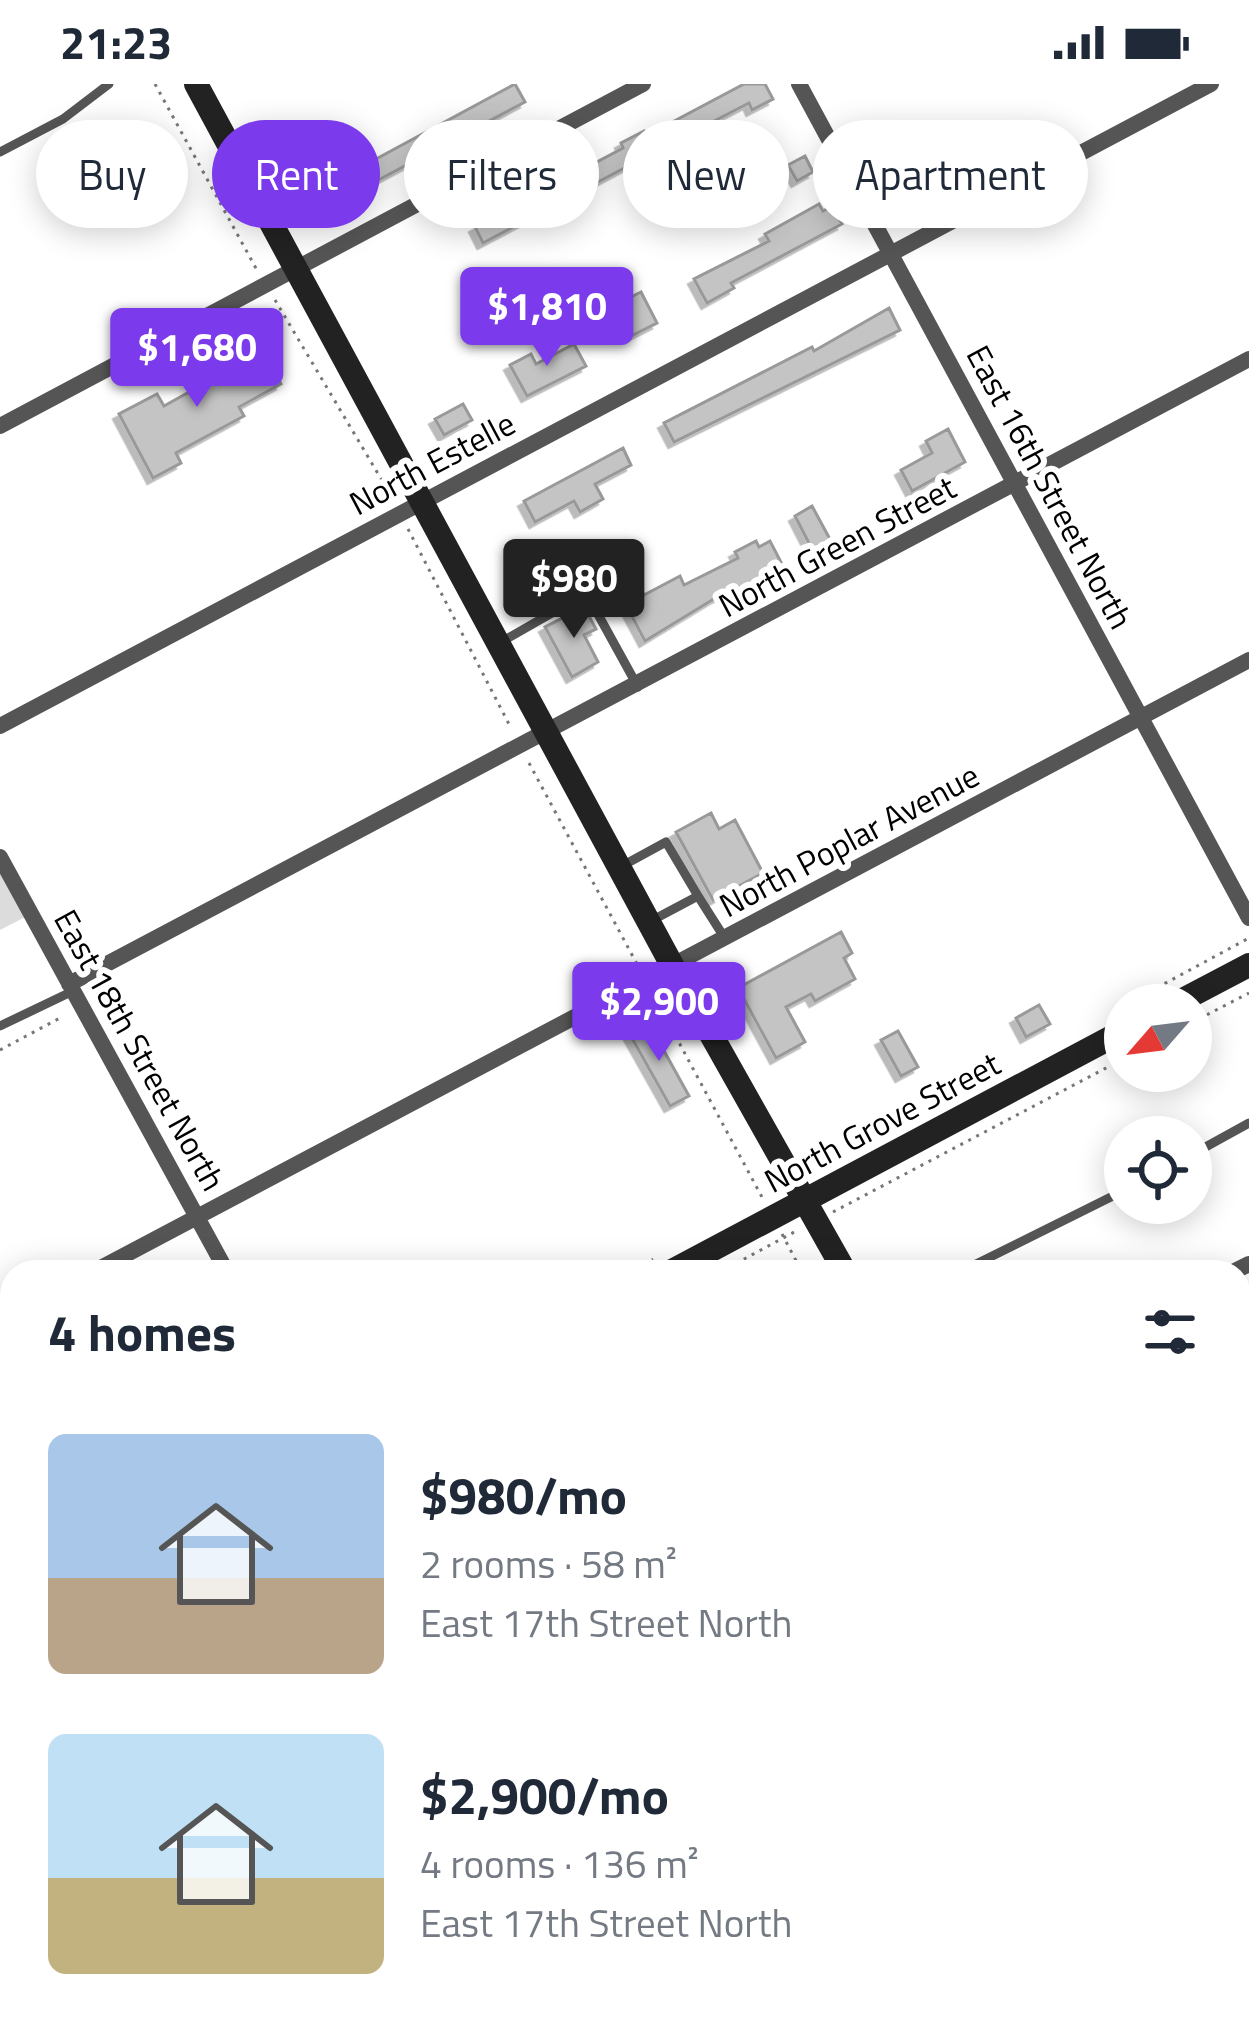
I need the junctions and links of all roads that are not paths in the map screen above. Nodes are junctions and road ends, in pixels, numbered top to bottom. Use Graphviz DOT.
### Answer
graph roads {
  1 [pos="109,84"];
  2 [pos="196,84"];
  3 [pos="643,84"];
  4 [pos="799,84"];
  5 [pos="1210,84"];
  6 [pos="0,152"];
  7 [pos="892,255"];
  8 [pos="296,271"];
  9 [pos="1249,359"];
  10 [pos="0,426"];
  11 [pos="1015,484"];
  12 [pos="411,508"];
  13 [pos="498,644"];
  14 [pos="1249,660"];
  15 [pos="638,687"];
  16 [pos="1140,719"];
  17 [pos="0,726"];
  18 [pos="548,735"];
  19 [pos="0,857"];
  20 [pos="619,868"];
  21 [pos="698,896"];
  22 [pos="1249,917"];
  23 [pos="649,922"];
  24 [pos="726,939"];
  25 [pos="1249,964"];
  26 [pos="673,968"];
  27 [pos="1212,984"];
  28 [pos="71,988"];
  29 [pos="0,1026"];
  30 [pos="1104,1042"];
  31 [pos="1249,1123"];
  32 [pos="1212,1143"];
  33 [pos="1104,1200"];
  34 [pos="812,1210"];
  35 [pos="197,1217"];
  36 [pos="116,1260"];
  37 [pos="220,1260"];
  38 [pos="699,1260"];
  39 [pos="838,1260"];
  40 [pos="985,1260"];
  1 -- 6 [label="lane"];
  2 -- 8 [label="street"];
  3 -- 8 [label="street"];
  4 -- 7 [label="street, East 16th Street North"];
  5 -- 7 [label="street, North Estelle"];
  7 -- 11 [label="street, East 16th Street North"];
  7 -- 12 [label="street, North Estelle"];
  8 -- 10 [label="street"];
  8 -- 12 [label="street"];
  9 -- 11 [label="street, North Green Street"];
  11 -- 15 [label="street, North Green Street"];
  11 -- 16 [label="street, East 16th Street North"];
  12 -- 13 [label="street"];
  12 -- 17 [label="street, North Estelle"];
  13 -- 15 [label="lane"];
  13 -- 18 [label="street"];
  14 -- 16 [label="street, North Poplar Avenue"];
  15 -- 18 [label="street, North Green Street"];
  16 -- 22 [label="street, East 16th Street North"];
  16 -- 24 [label="street, North Poplar Avenue"];
  18 -- 20 [label="street"];
  18 -- 28 [label="street, North Green Street"];
  19 -- 28 [label="street, East 18th Street North"];
  20 -- 21 [label="lane"];
  20 -- 23 [label="street"];
  21 -- 23 [label="lane"];
  21 -- 24 [label="lane"];
  23 -- 26 [label="street"];
  24 -- 26 [label="street, North Poplar Avenue"];
  25 -- 27 [label="street"];
  26 -- 34 [label="street"];
  26 -- 35 [label="street, North Poplar Avenue"];
  28 -- 29 [label="lane"];
  28 -- 35 [label="street, East 18th Street North"];
  30 -- 34 [label="street, North Grove Street"];
  31 -- 32 [label="lane"];
  33 -- 40 [label="lane"];
  34 -- 38 [label="street, North Grove Street"];
  34 -- 39 [label="street"];
  35 -- 36 [label="street, North Poplar Avenue"];
  35 -- 37 [label="street, East 18th Street North"];
}
